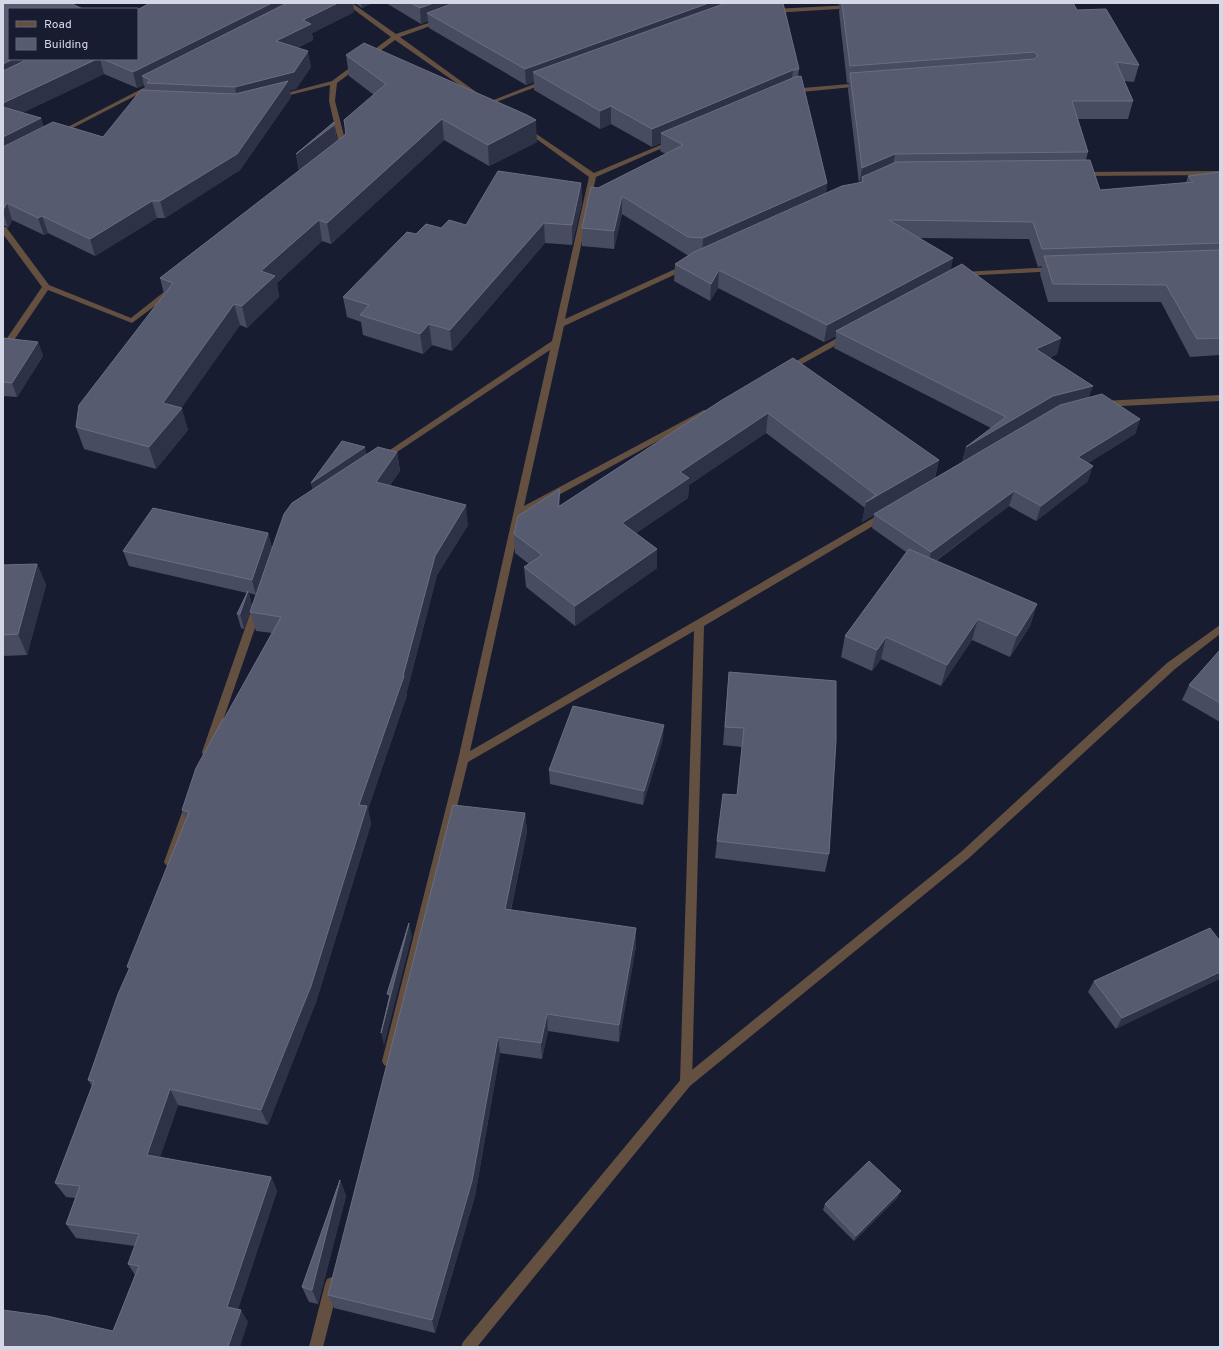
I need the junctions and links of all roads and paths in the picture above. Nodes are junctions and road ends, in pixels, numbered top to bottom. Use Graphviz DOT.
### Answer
graph roads {
  1 [pos="348,3"];
  2 [pos="862,7"];
  3 [pos="766,11"];
  4 [pos="447,18"];
  5 [pos="395,37"];
  6 [pos="556,78"];
  7 [pos="162,81"];
  8 [pos="334,82"];
  9 [pos="872,85"];
  10 [pos="785,94"];
  11 [pos="267,99"];
  12 [pos="120,102"];
  13 [pos="136,102"];
  14 [pos="488,102"];
  15 [pos="502,112"];
  16 [pos="515,121"];
  17 [pos="51,137"];
  18 [pos="678,140"];
  19 [pos="338,158"];
  20 [pos="1220,173"];
  21 [pos="1072,174"];
  22 [pos="593,176"];
  23 [pos="3,228"];
  24 [pos="697,263"];
  25 [pos="1064,269"];
  26 [pos="956,277"];
  27 [pos="46,287"];
  28 [pos="175,287"];
  29 [pos="559,325"];
  30 [pos="852,333"];
  31 [pos="555,343"];
  32 [pos="3,347"];
  33 [pos="782,371"];
  34 [pos="1220,398"];
  35 [pos="1093,406"];
  36 [pos="712,409"];
  37 [pos="371,466"];
  38 [pos="896,508"];
  39 [pos="517,514"];
  40 [pos="260,598"];
  41 [pos="699,624"];
  42 [pos="1220,629"];
  43 [pos="463,760"];
  44 [pos="203,763"];
  45 [pos="193,794"];
  46 [pos="167,869"];
  47 [pos="386,1069"];
  48 [pos="686,1082"];
  49 [pos="334,1278"];
  50 [pos="316,1347"];
  51 [pos="468,1347"];
  1 -- 5 [label="street"];
  2 -- 3 [label="street"];
  4 -- 5 [label="street"];
  5 -- 8 [label="street"];
  5 -- 14 [label="street"];
  6 -- 14 [label="street"];
  7 -- 12 [label="street"];
  8 -- 11 [label="street"];
  8 -- 19 [label="street"];
  9 -- 10 [label="street"];
  12 -- 13 [label="street"];
  12 -- 17 [label="street"];
  14 -- 15 [label="street"];
  16 -- 22 [label="street"];
  18 -- 22 [label="street"];
  20 -- 21 [label="street"];
  22 -- 29 [label="street"];
  23 -- 27 [label="street"];
  24 -- 29 [label="street"];
  25 -- 26 [label="street"];
  27 -- 28 [label="street"];
  27 -- 32 [label="street"];
  29 -- 31 [label="street"];
  30 -- 33 [label="street"];
  31 -- 37 [label="street"];
  31 -- 39 [label="street"];
  34 -- 35 [label="street"];
  36 -- 39 [label="street"];
  38 -- 41 [label="street"];
  39 -- 43 [label="street"];
  40 -- 44 [label="street"];
  41 -- 43 [label="street"];
  41 -- 48 [label="street"];
  42 -- 48 [label="street"];
  43 -- 47 [label="street"];
  45 -- 46 [label="street"];
  48 -- 51 [label="street"];
  49 -- 50 [label="street"];
}
